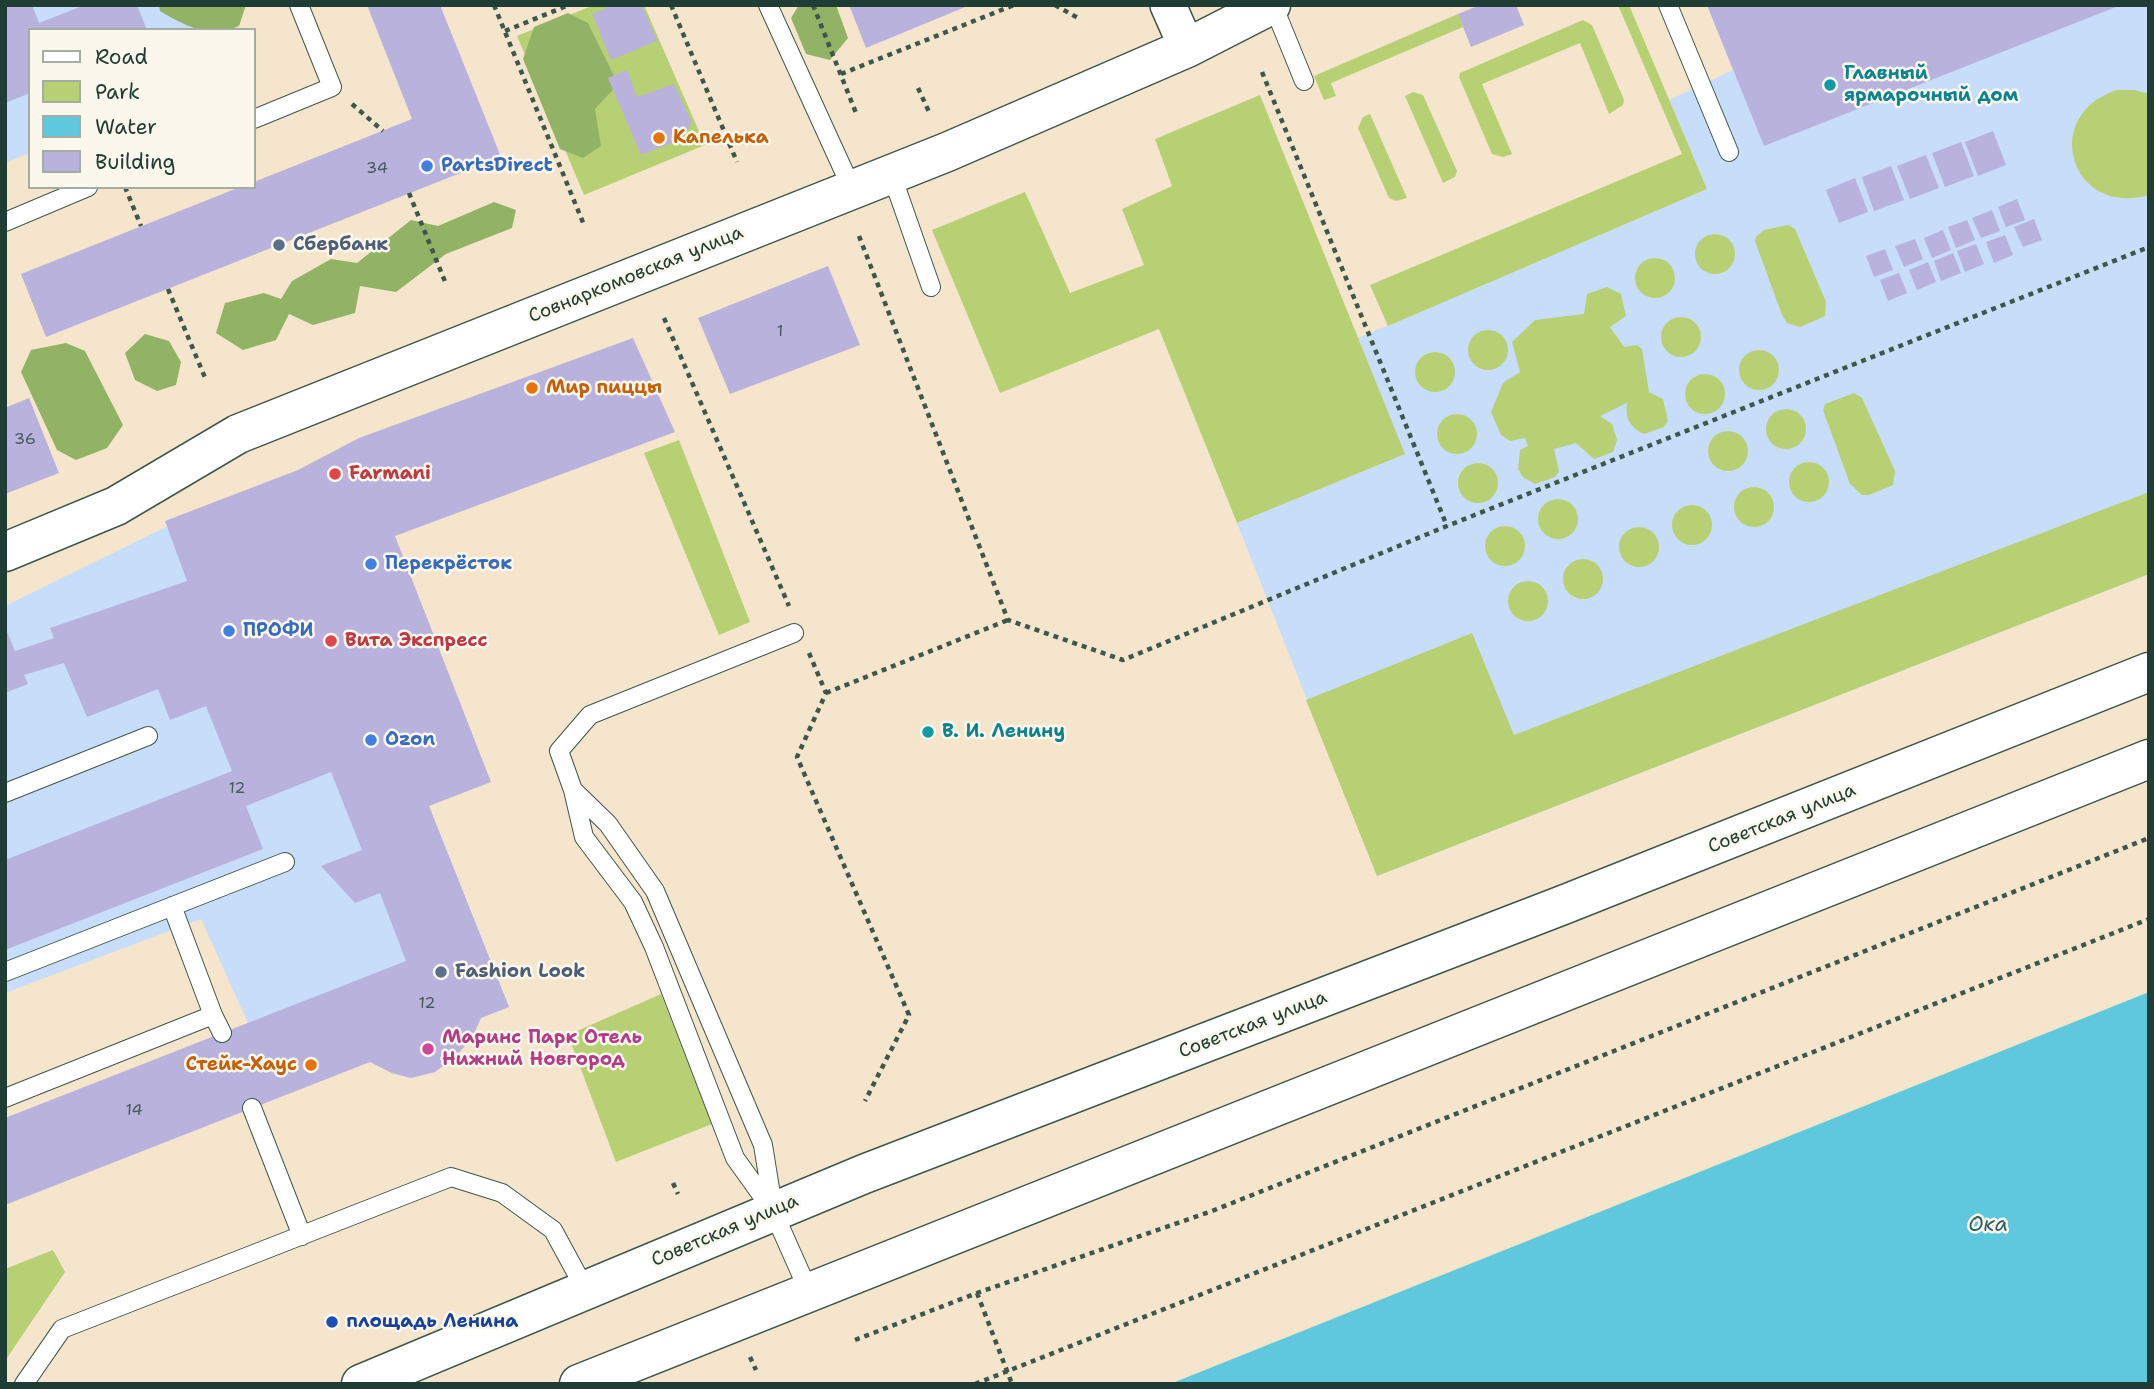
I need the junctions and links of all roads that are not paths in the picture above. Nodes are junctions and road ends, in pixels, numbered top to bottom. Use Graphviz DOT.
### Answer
graph roads {
  1 [pos="299,5"];
  2 [pos="768,5"];
  3 [pos="1168,5"];
  4 [pos="1272,5"];
  5 [pos="1668,5"];
  6 [pos="1187,48"];
  7 [pos="1304,81"];
  8 [pos="256,118"];
  9 [pos="1729,152"];
  10 [pos="891,173"];
  11 [pos="83,189"];
  12 [pos="852,189"];
  13 [pos="5,222"];
  14 [pos="931,287"];
  15 [pos="5,552"];
  16 [pos="798,631"];
  17 [pos="2149,673"];
  18 [pos="149,736"];
  19 [pos="2149,759"];
  20 [pos="573,790"];
  21 [pos="5,793"];
  22 [pos="285,862"];
  23 [pos="172,906"];
  24 [pos="5,972"];
  25 [pos="213,1015"];
  26 [pos="222,1033"];
  27 [pos="5,1098"];
  28 [pos="251,1121"];
  29 [pos="773,1211"];
  30 [pos="302,1236"];
  31 [pos="585,1289"];
  32 [pos="809,1292"];
  33 [pos="24,1384"];
  34 [pos="361,1384"];
  35 [pos="579,1384"];
  1 -- 8 [label="lane"];
  2 -- 12 [label="lane"];
  3 -- 6 [label="street"];
  4 -- 6 [label="main road, Совнаркомовская улица"];
  4 -- 7 [label="lane"];
  5 -- 9 [label="lane"];
  6 -- 10 [label="main road, Совнаркомовская улица"];
  10 -- 12 [label="main road, Совнаркомовская улица"];
  10 -- 14 [label="lane"];
  11 -- 13 [label="lane"];
  12 -- 15 [label="main road, Совнаркомовская улица"];
  16 -- 20 [label="lane"];
  17 -- 29 [label="main road, Советская улица"];
  18 -- 21 [label="lane"];
  19 -- 32 [label="main road"];
  20 -- 29 [label="lane"];
  20 -- 29 [label="lane"];
  22 -- 23 [label="lane"];
  23 -- 24 [label="lane"];
  23 -- 25 [label="lane"];
  25 -- 26 [label="lane"];
  25 -- 27 [label="lane"];
  28 -- 30 [label="lane"];
  29 -- 31 [label="main road, Советская улица"];
  29 -- 32 [label="lane"];
  30 -- 31 [label="lane"];
  30 -- 33 [label="lane"];
  31 -- 34 [label="main road, Советская улица"];
  32 -- 35 [label="main road"];
}
